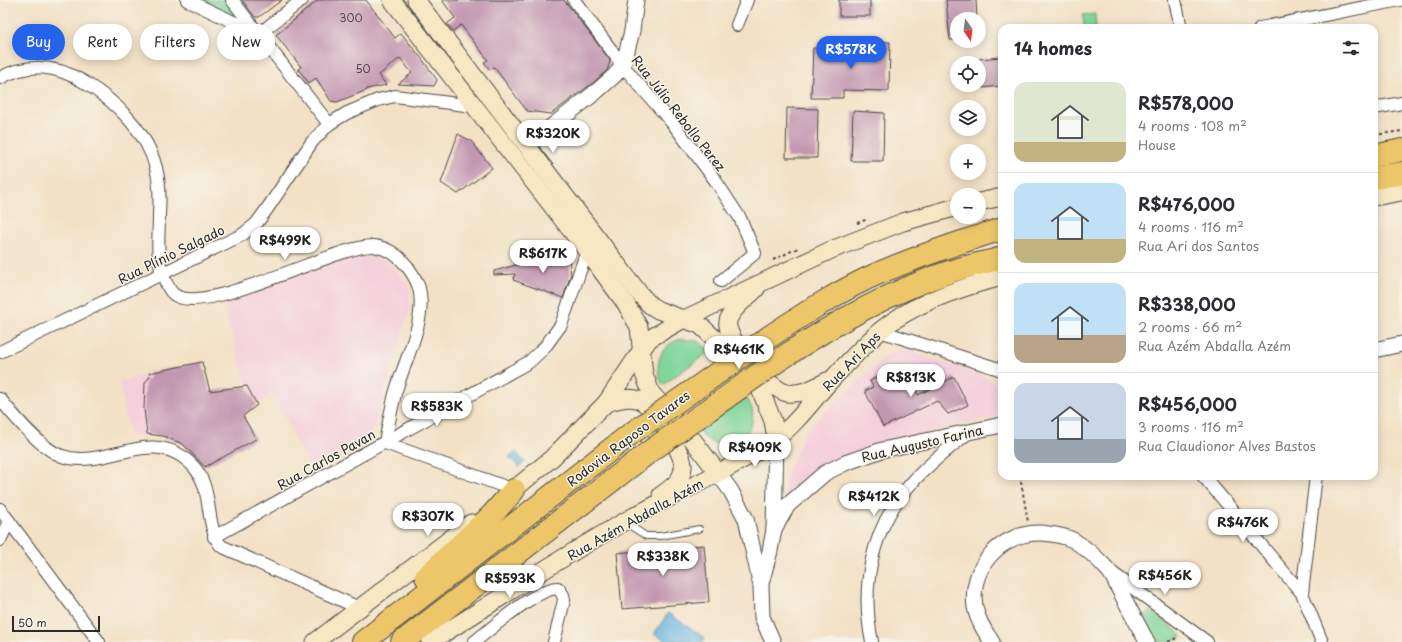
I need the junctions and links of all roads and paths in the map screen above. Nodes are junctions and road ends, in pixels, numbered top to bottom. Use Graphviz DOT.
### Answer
graph roads {
  1 [pos="187,0"];
  2 [pos="232,0"];
  3 [pos="302,0"];
  4 [pos="392,0"];
  5 [pos="416,0"];
  6 [pos="574,0"];
  7 [pos="636,0"];
  8 [pos="747,0"];
  9 [pos="1175,0"];
  10 [pos="1400,0"];
  11 [pos="238,24"];
  12 [pos="251,24"];
  13 [pos="272,24"];
  14 [pos="1180,24"];
  15 [pos="1280,24"];
  16 [pos="737,25"];
  17 [pos="275,55"];
  18 [pos="624,66"];
  19 [pos="0,78"];
  20 [pos="1402,103"];
  21 [pos="473,106"];
  22 [pos="1378,107"];
  23 [pos="329,124"];
  24 [pos="1402,131"];
  25 [pos="1378,135"];
  26 [pos="1402,144"];
  27 [pos="528,145"];
  28 [pos="1378,146"];
  29 [pos="1402,150"];
  30 [pos="1378,155"];
  31 [pos="1402,172"];
  32 [pos="1378,177"];
  33 [pos="1402,192"];
  34 [pos="1378,196"];
  35 [pos="998,198"];
  36 [pos="986,200"];
  37 [pos="950,209"];
  38 [pos="998,231"];
  39 [pos="587,251"];
  40 [pos="998,259"];
  41 [pos="164,274"];
  42 [pos="998,278"];
  43 [pos="721,281"];
  44 [pos="762,282"];
  45 [pos="682,320"];
  46 [pos="880,331"];
  47 [pos="1402,344"];
  48 [pos="641,348"];
  49 [pos="1378,349"];
  50 [pos="0,352"];
  51 [pos="998,369"];
  52 [pos="833,378"];
  53 [pos="0,399"];
  54 [pos="606,403"];
  55 [pos="998,426"];
  56 [pos="970,431"];
  57 [pos="776,438"];
  58 [pos="385,443"];
  59 [pos="718,473"];
  60 [pos="1021,480"];
  61 [pos="1206,480"];
  62 [pos="1315,480"];
  63 [pos="514,490"];
  64 [pos="0,509"];
  65 [pos="627,520"];
  66 [pos="9,521"];
  67 [pos="699,529"];
  68 [pos="774,529"];
  69 [pos="1030,533"];
  70 [pos="214,537"];
  71 [pos="0,540"];
  72 [pos="1109,570"];
  73 [pos="761,586"];
  74 [pos="1302,593"];
  75 [pos="359,608"];
  76 [pos="367,639"];
  77 [pos="99,642"];
  78 [pos="315,642"];
  79 [pos="402,642"];
  80 [pos="430,642"];
  81 [pos="474,642"];
  82 [pos="554,642"];
  83 [pos="773,642"];
  84 [pos="872,642"];
  85 [pos="992,642"];
  86 [pos="1147,642"];
  87 [pos="1207,642"];
  88 [pos="1322,642"];
  1 -- 11 [label="street"];
  2 -- 12 [label="street"];
  3 -- 13 [label="street"];
  4 -- 21 [label="main road"];
  5 -- 27 [label="main road"];
  6 -- 18 [label="street, Rua Júlio Rebollo Perez"];
  7 -- 18 [label="street"];
  8 -- 16 [label="street"];
  9 -- 14 [label="street"];
  10 -- 15 [label="street"];
  17 -- 23 [label="street"];
  18 -- 27 [label="street"];
  18 -- 43 [label="street, Rua Júlio Rebollo Perez"];
  19 -- 41 [label="street"];
  20 -- 22 [label="street"];
  21 -- 23 [label="street, Rua Plínio Salgado"];
  21 -- 39 [label="main road"];
  23 -- 41 [label="street, Rua Plínio Salgado"];
  24 -- 25 [label="path"];
  26 -- 28 [label="main road"];
  27 -- 45 [label="main road"];
  29 -- 30 [label="highway"];
  31 -- 32 [label="highway"];
  33 -- 34 [label="main road"];
  35 -- 36 [label="main road"];
  37 -- 44 [label="main road"];
  38 -- 76 [label="highway, Rodovia Raposo Tavares, bridge"];
  39 -- 48 [label="main road"];
  39 -- 58 [label="street, Rua Carlos Pavan"];
  40 -- 79 [label="highway, Rodovia Raposo Tavares, bridge"];
  41 -- 50 [label="street, Rua Plínio Salgado"];
  41 -- 58 [label="street"];
  42 -- 46 [label="main road, Rua Ari Aps"];
  44 -- 45 [label="main road"];
  44 -- 52 [label="main road"];
  45 -- 48 [label="main road"];
  45 -- 57 [label="main road"];
  46 -- 51 [label="street"];
  46 -- 52 [label="main road, Rua Ari Aps"];
  47 -- 49 [label="street"];
  48 -- 54 [label="main road"];
  48 -- 59 [label="main road"];
  52 -- 57 [label="main road, Rua Ari Aps"];
  53 -- 70 [label="street"];
  54 -- 63 [label="main road"];
  54 -- 65 [label="main road"];
  55 -- 56 [label="street, Rua Augusto Farina"];
  56 -- 68 [label="street, Rua Augusto Farina"];
  56 -- 84 [label="street"];
  57 -- 59 [label="main road, Rua Ari Aps"];
  57 -- 68 [label="street, Rua Augusto Farina"];
  58 -- 63 [label="street"];
  58 -- 70 [label="street, Rua Carlos Pavan"];
  59 -- 65 [label="main road, Rua Azém Abdalla Azém"];
  59 -- 73 [label="street, Rua Augusto Farina"];
  60 -- 69 [label="path"];
  61 -- 74 [label="street"];
  62 -- 74 [label="street"];
  63 -- 75 [label="main road"];
  63 -- 76 [label="highway"];
  64 -- 66 [label="street"];
  65 -- 67 [label="lane"];
  65 -- 80 [label="main road, Rua Azém Abdalla Azém"];
  66 -- 71 [label="street"];
  66 -- 77 [label="street"];
  68 -- 73 [label="street, Rua Augusto Farina"];
  69 -- 72 [label="street"];
  69 -- 85 [label="street"];
  70 -- 75 [label="street"];
  72 -- 86 [label="street"];
  72 -- 87 [label="street"];
  73 -- 83 [label="street, Rua Augusto Farina"];
  74 -- 88 [label="street"];
  75 -- 78 [label="main road"];
  81 -- 82 [label="street"];
}
